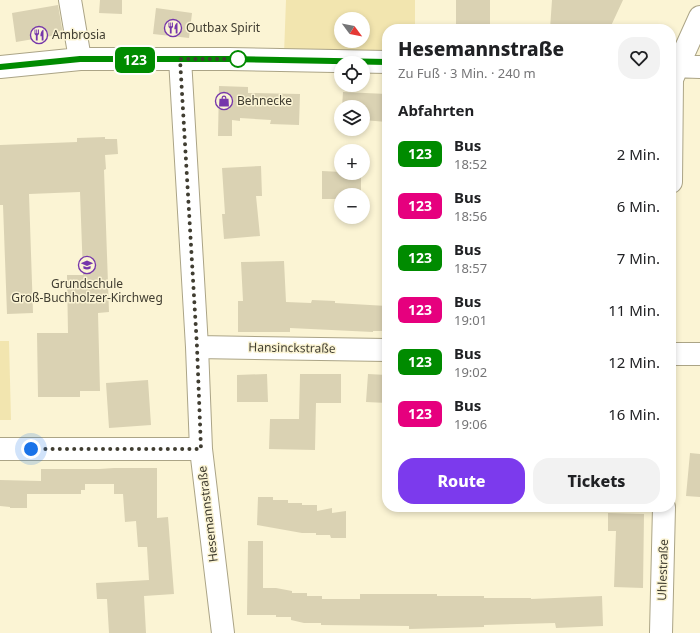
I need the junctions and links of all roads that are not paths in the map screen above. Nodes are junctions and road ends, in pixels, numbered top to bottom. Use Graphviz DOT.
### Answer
graph roads {
  1 [pos="70,0"];
  2 [pos="700,17"];
  3 [pos="80,59"];
  4 [pos="180,59"];
  5 [pos="382,62"];
  6 [pos="676,63"];
  7 [pos="0,67"];
  8 [pos="676,67"];
  9 [pos="700,68"];
  10 [pos="197,347"];
  11 [pos="382,350"];
  12 [pos="676,354"];
  13 [pos="700,354"];
  14 [pos="0,449"];
  15 [pos="201,449"];
  16 [pos="664,512"];
  17 [pos="223,633"];
  18 [pos="661,633"];
  1 -- 3 [label="street"];
  2 -- 6 [label="street"];
  3 -- 4 [label="street"];
  3 -- 7 [label="street"];
  4 -- 5 [label="street"];
  4 -- 10 [label="street, Hesemannstraße"];
  8 -- 9 [label="street"];
  10 -- 11 [label="street, Hansinckstraße"];
  10 -- 15 [label="street, Hesemannstraße"];
  12 -- 13 [label="street"];
  14 -- 15 [label="street"];
  15 -- 17 [label="street, Hesemannstraße"];
  16 -- 18 [label="street, Uhlestraße"];
}
